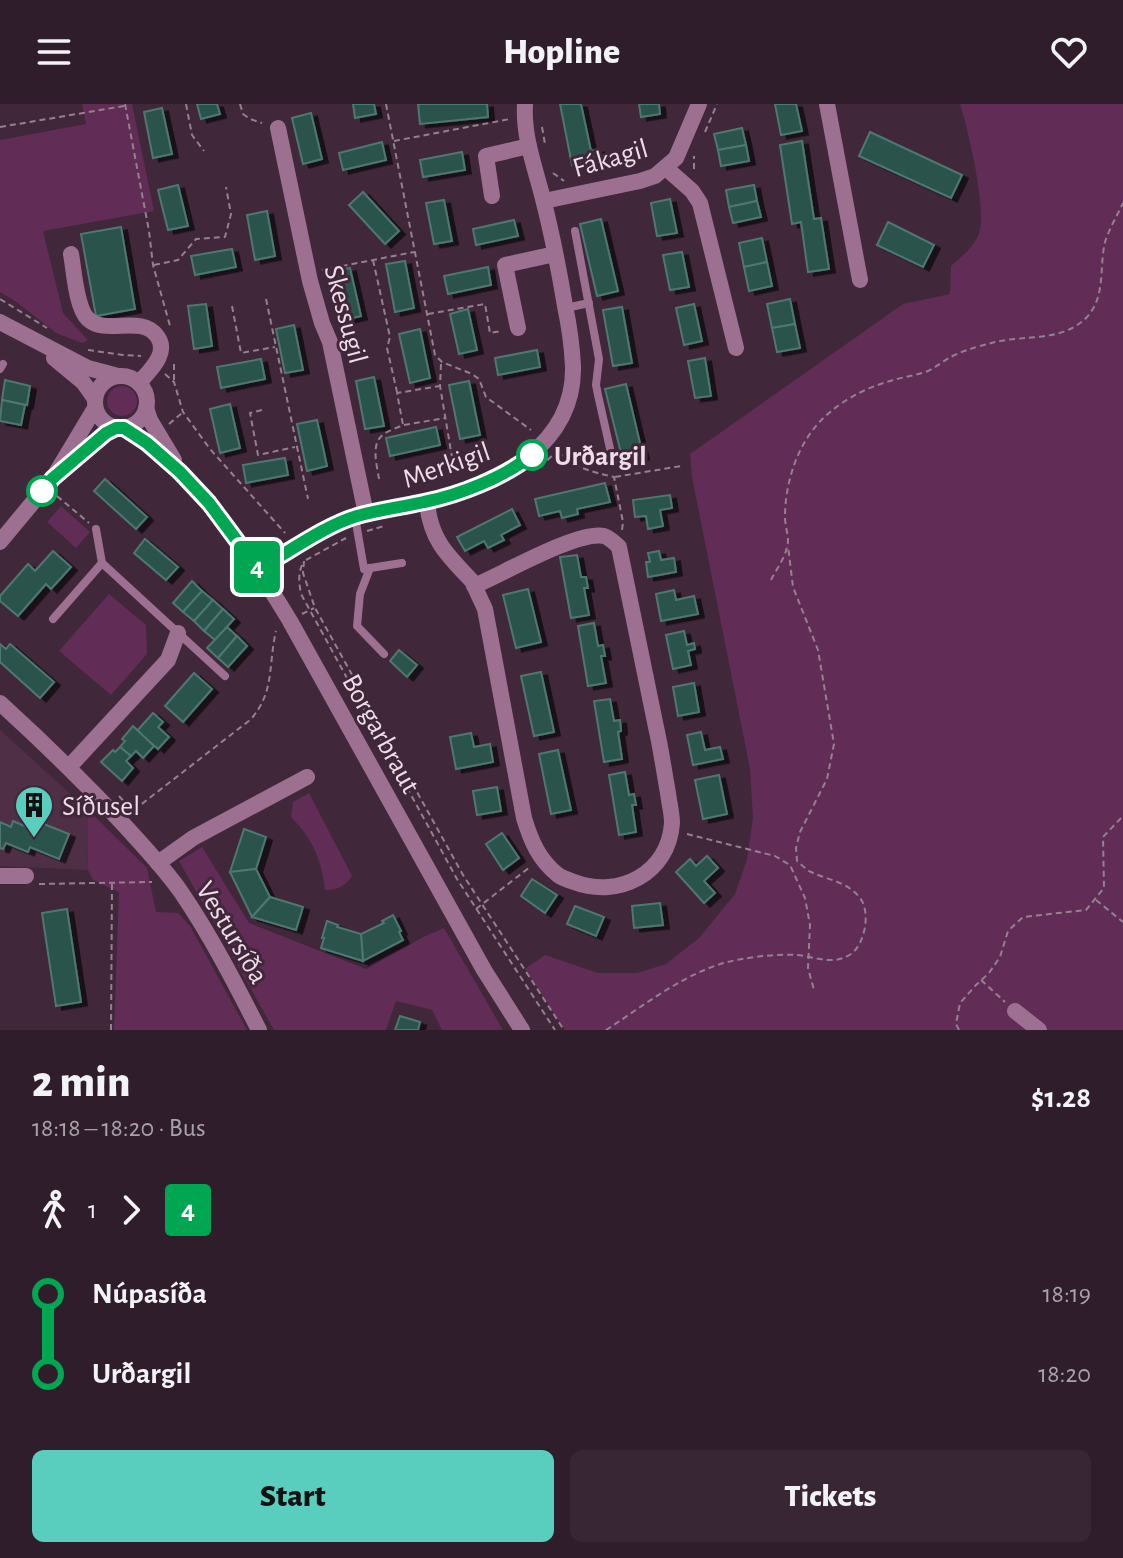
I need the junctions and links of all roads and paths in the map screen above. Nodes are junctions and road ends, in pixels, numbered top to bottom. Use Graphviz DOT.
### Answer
graph roads {
  1 [pos="186,104"];
  2 [pos="240,104"];
  3 [pos="386,104"];
  4 [pos="699,104"];
  5 [pos="827,104"];
  6 [pos="125,105"];
  7 [pos="524,110"];
  8 [pos="0,127"];
  9 [pos="278,128"];
  10 [pos="393,141"];
  11 [pos="537,145"];
  12 [pos="204,151"];
  13 [pos="666,168"];
  14 [pos="551,169"];
  15 [pos="226,187"];
  16 [pos="492,196"];
  17 [pos="569,196"];
  18 [pos="544,201"];
  19 [pos="1123,203"];
  20 [pos="575,231"];
  21 [pos="415,252"];
  22 [pos="71,254"];
  23 [pos="555,254"];
  24 [pos="373,260"];
  25 [pos="153,265"];
  26 [pos="309,273"];
  27 [pos="860,280"];
  28 [pos="0,299"];
  29 [pos="266,299"];
  30 [pos="589,303"];
  31 [pos="232,306"];
  32 [pos="566,308"];
  33 [pos="427,314"];
  34 [pos="0,322"];
  35 [pos="518,328"];
  36 [pos="170,329"];
  37 [pos="52,331"];
  38 [pos="35,341"];
  39 [pos="276,346"];
  40 [pos="736,348"];
  41 [pos="85,349"];
  42 [pos="174,356"];
  43 [pos="442,362"];
  44 [pos="155,364"];
  45 [pos="118,376"];
  46 [pos="174,382"];
  47 [pos="139,383"];
  48 [pos="440,386"];
  49 [pos="397,393"];
  50 [pos="95,404"];
  51 [pos="146,408"];
  52 [pos="262,410"];
  53 [pos="183,412"];
  54 [pos="446,417"];
  55 [pos="403,425"];
  56 [pos="120,428"];
  57 [pos="161,431"];
  58 [pos="546,441"];
  59 [pos="296,447"];
  60 [pos="613,462"];
  61 [pos="453,463"];
  62 [pos="681,466"];
  63 [pos="534,471"];
  64 [pos="180,472"];
  65 [pos="614,477"];
  66 [pos="53,478"];
  67 [pos="379,479"];
  68 [pos="56,495"];
  69 [pos="308,499"];
  70 [pos="427,502"];
  71 [pos="361,516"];
  72 [pos="96,529"];
  73 [pos="0,542"];
  74 [pos="788,546"];
  75 [pos="619,547"];
  76 [pos="300,554"];
  77 [pos="102,563"];
  78 [pos="402,563"];
  79 [pos="370,568"];
  80 [pos="258,569"];
  81 [pos="771,580"];
  82 [pos="474,586"];
  83 [pos="315,608"];
  84 [pos="310,610"];
  85 [pos="299,615"];
  86 [pos="53,619"];
  87 [pos="279,627"];
  88 [pos="178,633"];
  89 [pos="384,654"];
  90 [pos="225,676"];
  91 [pos="0,703"];
  92 [pos="69,767"];
  93 [pos="307,777"];
  94 [pos="133,811"];
  95 [pos="1123,816"];
  96 [pos="671,830"];
  97 [pos="541,859"];
  98 [pos="158,863"];
  99 [pos="0,876"];
  100 [pos="31,880"];
  101 [pos="171,880"];
  102 [pos="112,883"];
  103 [pos="1095,899"];
  104 [pos="483,904"];
  105 [pos="476,909"];
  106 [pos="1123,922"];
  107 [pos="808,957"];
  108 [pos="981,980"];
  109 [pos="814,990"];
  110 [pos="1015,1011"];
  111 [pos="111,1030"];
  112 [pos="259,1030"];
  113 [pos="522,1030"];
  114 [pos="555,1030"];
  115 [pos="564,1030"];
  116 [pos="606,1030"];
  117 [pos="959,1030"];
  118 [pos="1039,1030"];
  1 -- 12 [label="path"];
  2 -- 9 [label="path"];
  3 -- 10 [label="path"];
  4 -- 13 [label="street, Fákagil"];
  5 -- 27 [label="street"];
  6 -- 8 [label="path"];
  6 -- 25 [label="path"];
  7 -- 10 [label="path"];
  7 -- 11 [label="street, Merkigil"];
  7 -- 11 [label="path"];
  9 -- 26 [label="street, Skessugil"];
  10 -- 21 [label="path"];
  11 -- 16 [label="street"];
  11 -- 18 [label="street, Merkigil"];
  13 -- 17 [label="street, Fákagil"];
  13 -- 40 [label="street"];
  14 -- 17 [label="path"];
  15 -- 25 [label="path"];
  17 -- 18 [label="street, Fákagil"];
  18 -- 23 [label="street, Merkigil"];
  19 -- 74 [label="path"];
  20 -- 30 [label="lane"];
  21 -- 24 [label="path"];
  21 -- 33 [label="path"];
  22 -- 44 [label="street"];
  23 -- 32 [label="street, Merkigil"];
  23 -- 35 [label="street"];
  24 -- 26 [label="path"];
  24 -- 49 [label="path"];
  25 -- 36 [label="path"];
  26 -- 71 [label="street, Skessugil"];
  28 -- 37 [label="path"];
  29 -- 39 [label="path"];
  30 -- 32 [label="lane"];
  30 -- 60 [label="lane"];
  31 -- 39 [label="path"];
  32 -- 58 [label="street, Merkigil"];
  33 -- 35 [label="path"];
  33 -- 43 [label="path"];
  34 -- 38 [label="street"];
  38 -- 45 [label="street"];
  38 -- 50 [label="street"];
  39 -- 59 [label="path"];
  41 -- 44 [label="path"];
  42 -- 46 [label="path"];
  43 -- 48 [label="path"];
  43 -- 58 [label="path"];
  44 -- 46 [label="path"];
  44 -- 47 [label="street"];
  45 -- 47 [label="street"];
  45 -- 50 [label="street"];
  46 -- 53 [label="path"];
  47 -- 51 [label="street"];
  48 -- 49 [label="path"];
  48 -- 54 [label="path"];
  49 -- 55 [label="path"];
  50 -- 56 [label="street"];
  50 -- 66 [label="street"];
  51 -- 56 [label="street"];
  51 -- 64 [label="street, Borgarbraut"];
  52 -- 59 [label="path"];
  53 -- 57 [label="path"];
  53 -- 76 [label="path"];
  54 -- 55 [label="path"];
  54 -- 61 [label="path"];
  55 -- 67 [label="path"];
  56 -- 64 [label="street, Borgarbraut"];
  56 -- 66 [label="street"];
  58 -- 70 [label="street, Merkigil"];
  59 -- 69 [label="path"];
  62 -- 65 [label="path"];
  63 -- 65 [label="path"];
  64 -- 80 [label="street, Borgarbraut"];
  65 -- 75 [label="path"];
  66 -- 73 [label="street"];
  68 -- 72 [label="path"];
  70 -- 71 [label="street, Merkigil"];
  70 -- 82 [label="street"];
  71 -- 76 [label="street, Merkigil"];
  71 -- 79 [label="lane"];
  72 -- 77 [label="lane"];
  74 -- 81 [label="path"];
  74 -- 107 [label="path"];
  75 -- 82 [label="street"];
  75 -- 96 [label="street"];
  76 -- 80 [label="street, Merkigil"];
  76 -- 83 [label="path"];
  76 -- 84 [label="path"];
  77 -- 86 [label="lane"];
  77 -- 88 [label="lane"];
  78 -- 79 [label="lane"];
  79 -- 89 [label="lane"];
  80 -- 113 [label="street, Borgarbraut"];
  82 -- 97 [label="street"];
  83 -- 84 [label="path"];
  83 -- 104 [label="path"];
  84 -- 85 [label="path"];
  84 -- 105 [label="path"];
  87 -- 94 [label="path"];
  88 -- 90 [label="lane"];
  88 -- 92 [label="street"];
  91 -- 92 [label="street, Vestursíða"];
  92 -- 98 [label="street, Vestursíða"];
  93 -- 98 [label="street, Vestursíða"];
  95 -- 103 [label="path"];
  96 -- 97 [label="street"];
  96 -- 107 [label="path"];
  97 -- 104 [label="path"];
  98 -- 101 [label="street, Vestursíða"];
  99 -- 100 [label="street"];
  100 -- 102 [label="path"];
  101 -- 102 [label="path"];
  101 -- 112 [label="street, Vestursíða"];
  102 -- 111 [label="path"];
  103 -- 106 [label="path"];
  103 -- 108 [label="path"];
  104 -- 105 [label="path"];
  104 -- 115 [label="path"];
  105 -- 114 [label="path"];
  107 -- 109 [label="path"];
  107 -- 116 [label="path"];
  108 -- 110 [label="path"];
  108 -- 117 [label="path"];
  110 -- 118 [label="street"];
}
